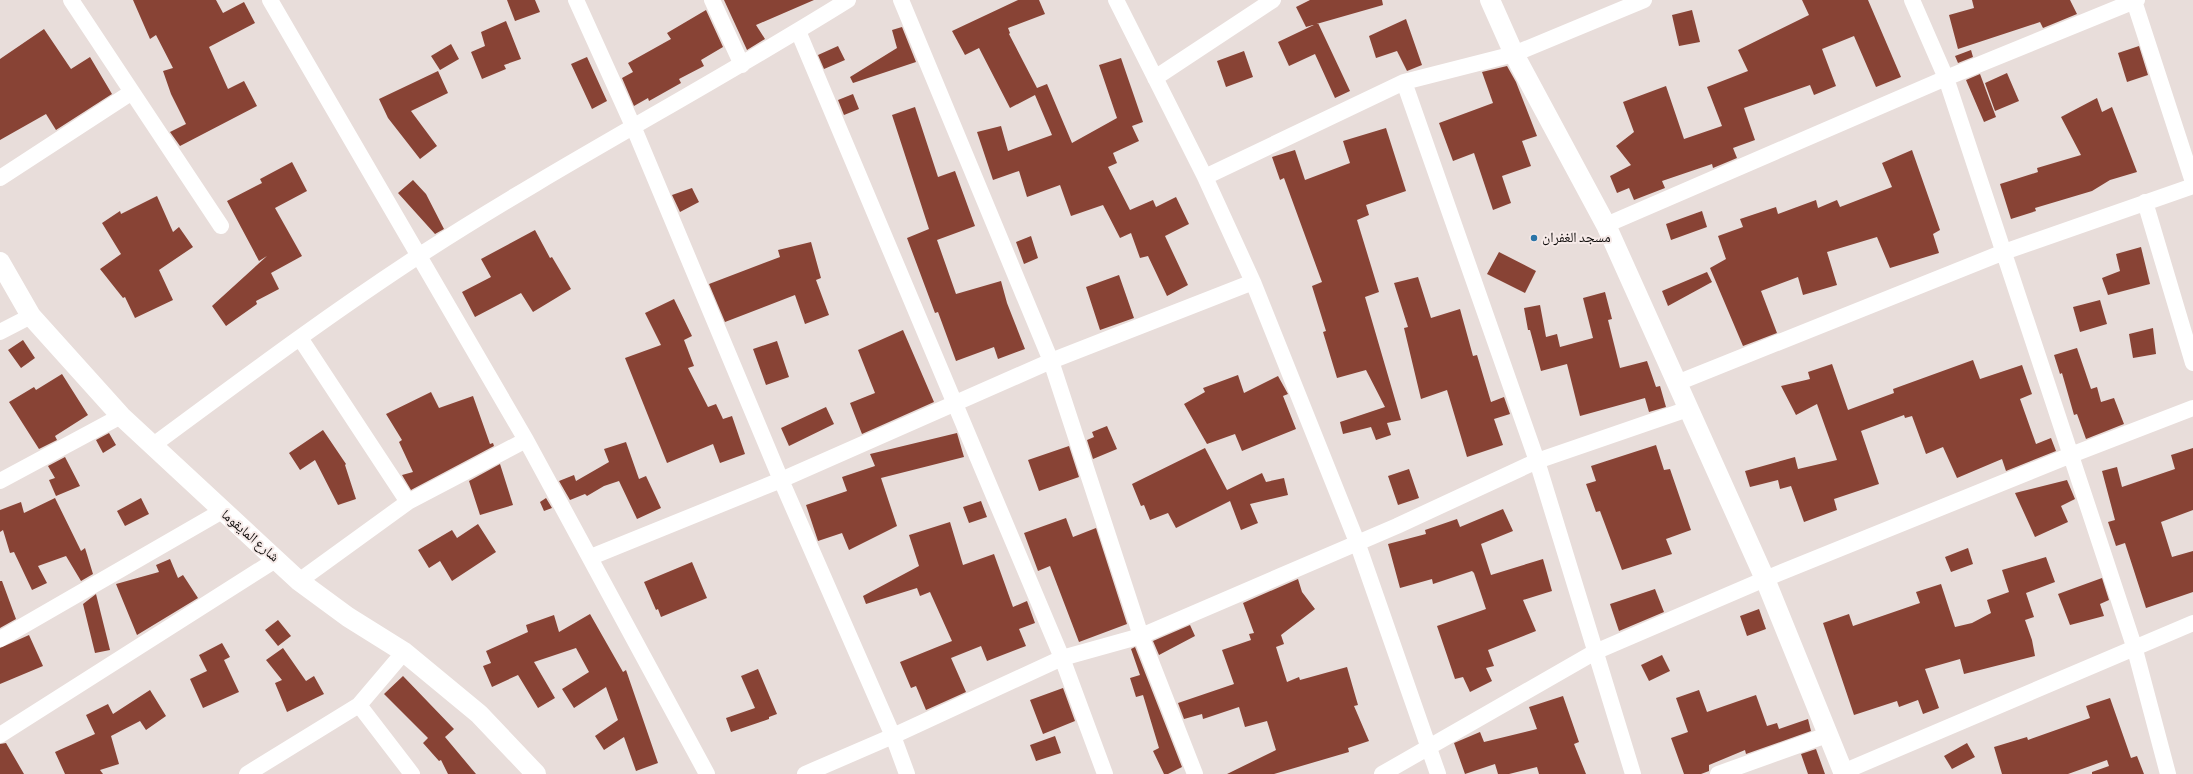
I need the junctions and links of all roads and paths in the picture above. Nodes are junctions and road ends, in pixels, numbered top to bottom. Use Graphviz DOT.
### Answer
graph roads {
  1 [pos="71,0"];
  2 [pos="270,0"];
  3 [pos="576,0"];
  4 [pos="712,0"];
  5 [pos="848,0"];
  6 [pos="902,0"];
  7 [pos="1116,0"];
  8 [pos="1273,0"];
  9 [pos="1490,0"];
  10 [pos="1644,0"];
  11 [pos="1912,0"];
  12 [pos="2136,0"];
  13 [pos="798,31"];
  14 [pos="1514,54"];
  15 [pos="742,65"];
  16 [pos="1155,78"];
  17 [pos="1946,78"];
  18 [pos="1404,82"];
  19 [pos="132,92"];
  20 [pos="633,126"];
  21 [pos="1204,177"];
  22 [pos="0,178"];
  23 [pos="2193,182"];
  24 [pos="2193,186"];
  25 [pos="2145,202"];
  26 [pos="1606,225"];
  27 [pos="221,226"];
  28 [pos="2004,252"];
  29 [pos="419,256"];
  30 [pos="0,262"];
  31 [pos="1253,282"];
  32 [pos="31,316"];
  33 [pos="0,332"];
  34 [pos="300,338"];
  35 [pos="1051,361"];
  36 [pos="2193,363"];
  37 [pos="1677,383"];
  38 [pos="956,402"];
  39 [pos="2193,408"];
  40 [pos="1688,409"];
  41 [pos="121,416"];
  42 [pos="526,440"];
  43 [pos="152,446"];
  44 [pos="2071,454"];
  45 [pos="1537,461"];
  46 [pos="781,480"];
  47 [pos="0,481"];
  48 [pos="408,502"];
  49 [pos="222,511"];
  50 [pos="1357,542"];
  51 [pos="591,557"];
  52 [pos="277,559"];
  53 [pos="1764,579"];
  54 [pos="299,581"];
  55 [pos="2193,623"];
  56 [pos="1142,636"];
  57 [pos="0,639"];
  58 [pos="2134,646"];
  59 [pos="404,652"];
  60 [pos="1595,652"];
  61 [pos="1062,658"];
  62 [pos="359,705"];
  63 [pos="0,735"];
  64 [pos="1827,735"];
  65 [pos="893,736"];
  66 [pos="1429,748"];
  67 [pos="1843,773"];
  68 [pos="247,774"];
  69 [pos="412,774"];
  70 [pos="536,774"];
  71 [pos="707,774"];
  72 [pos="805,774"];
  73 [pos="907,774"];
  74 [pos="1104,774"];
  75 [pos="1195,774"];
  76 [pos="1382,774"];
  77 [pos="1438,774"];
  78 [pos="1634,774"];
  79 [pos="1718,774"];
  80 [pos="2168,774"];
  1 -- 19 [label="street"];
  2 -- 29 [label="street"];
  3 -- 20 [label="street"];
  4 -- 15 [label="street"];
  5 -- 13 [label="street"];
  6 -- 35 [label="street"];
  7 -- 16 [label="street"];
  8 -- 16 [label="street"];
  9 -- 14 [label="street"];
  10 -- 14 [label="street"];
  11 -- 17 [label="street"];
  12 -- 17 [label="street"];
  12 -- 23 [label="street"];
  13 -- 15 [label="street"];
  13 -- 38 [label="street"];
  14 -- 18 [label="street"];
  14 -- 26 [label="street"];
  15 -- 20 [label="street"];
  16 -- 21 [label="street"];
  17 -- 26 [label="street"];
  17 -- 28 [label="street"];
  18 -- 21 [label="street"];
  18 -- 45 [label="street"];
  19 -- 22 [label="street"];
  19 -- 27 [label="street"];
  20 -- 29 [label="street"];
  20 -- 46 [label="street"];
  21 -- 31 [label="street"];
  24 -- 25 [label="street"];
  25 -- 28 [label="street"];
  25 -- 36 [label="street"];
  26 -- 37 [label="street"];
  28 -- 37 [label="street"];
  28 -- 44 [label="street"];
  29 -- 34 [label="street"];
  29 -- 42 [label="street"];
  30 -- 32 [label="street, شارع المايقوما"];
  31 -- 35 [label="street"];
  31 -- 50 [label="street"];
  32 -- 33 [label="street"];
  32 -- 41 [label="street, شارع المايقوما"];
  34 -- 43 [label="street"];
  34 -- 48 [label="street"];
  35 -- 38 [label="street"];
  35 -- 56 [label="street"];
  37 -- 40 [label="street"];
  38 -- 46 [label="street"];
  38 -- 61 [label="street"];
  39 -- 44 [label="street"];
  40 -- 45 [label="street"];
  40 -- 53 [label="street"];
  41 -- 43 [label="street, شارع المايقوما"];
  41 -- 47 [label="street"];
  42 -- 48 [label="street"];
  42 -- 51 [label="street"];
  43 -- 49 [label="street, شارع المايقوما"];
  44 -- 53 [label="street"];
  44 -- 58 [label="street"];
  45 -- 50 [label="street"];
  45 -- 60 [label="street"];
  46 -- 51 [label="street"];
  46 -- 65 [label="street"];
  48 -- 54 [label="street"];
  49 -- 52 [label="street, شارع المايقوما"];
  49 -- 57 [label="street"];
  50 -- 56 [label="street"];
  50 -- 66 [label="street"];
  51 -- 71 [label="street"];
  52 -- 54 [label="street, شارع المايقوما"];
  52 -- 63 [label="street"];
  53 -- 60 [label="street"];
  53 -- 64 [label="street"];
  54 -- 59 [label="street, شارع المايقوما"];
  55 -- 58 [label="street"];
  56 -- 61 [label="street"];
  56 -- 75 [label="street"];
  58 -- 67 [label="street"];
  58 -- 80 [label="street"];
  59 -- 62 [label="street"];
  59 -- 70 [label="street, شارع المايقوما"];
  60 -- 66 [label="street"];
  60 -- 78 [label="street"];
  61 -- 65 [label="street"];
  61 -- 74 [label="street"];
  62 -- 68 [label="street"];
  62 -- 69 [label="street"];
  64 -- 67 [label="street"];
  64 -- 79 [label="street"];
  65 -- 72 [label="street"];
  65 -- 73 [label="street"];
  66 -- 76 [label="street"];
  66 -- 77 [label="street"];
}
